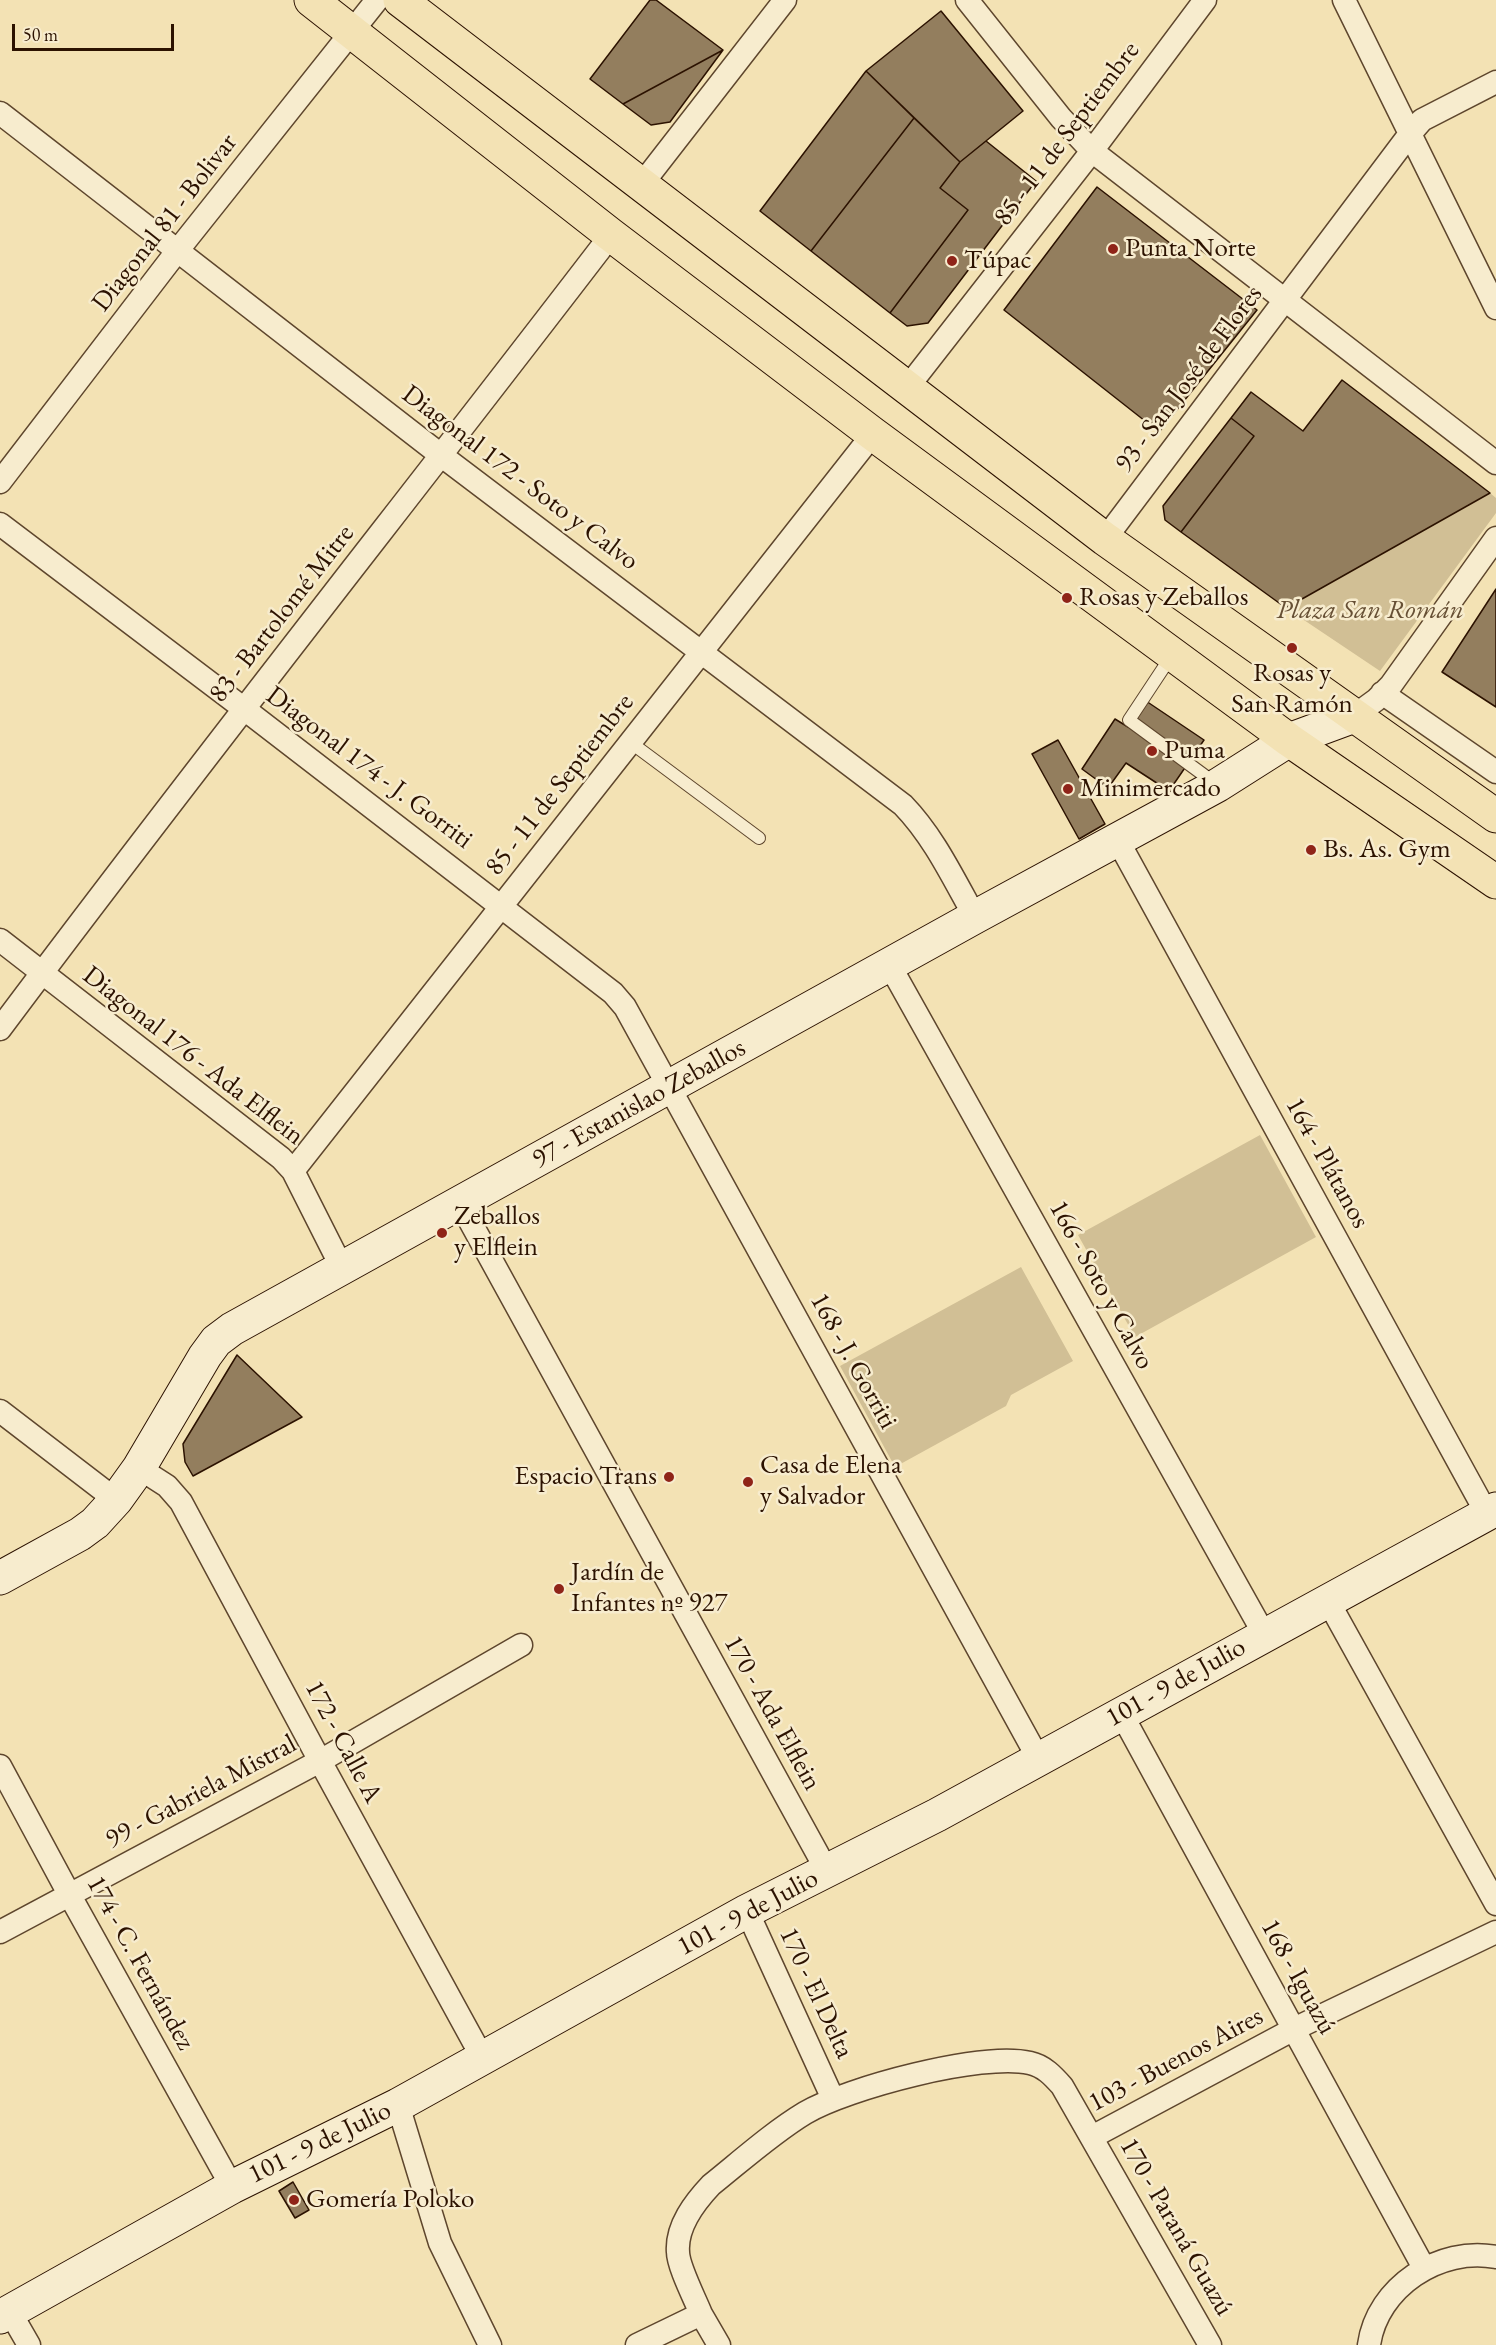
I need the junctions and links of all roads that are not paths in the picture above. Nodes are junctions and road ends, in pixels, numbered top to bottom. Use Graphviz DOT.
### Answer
graph roads {
  1 [pos="311,0"];
  2 [pos="377,0"];
  3 [pos="400,0"];
  4 [pos="785,0"];
  5 [pos="967,0"];
  6 [pos="1205,0"];
  7 [pos="1344,0"];
  8 [pos="353,32"];
  9 [pos="1496,82"];
  10 [pos="0,112"];
  11 [pos="1409,135"];
  12 [pos="1092,151"];
  13 [pos="642,184"];
  14 [pos="611,235"];
  15 [pos="178,250"];
  16 [pos="1284,300"];
  17 [pos="1496,308"];
  18 [pos="907,388"];
  19 [pos="873,434"];
  20 [pos="442,456"];
  21 [pos="1496,463"];
  22 [pos="0,482"];
  23 [pos="0,524"];
  24 [pos="1496,538"];
  25 [pos="1105,539"];
  26 [pos="701,651"];
  27 [pos="1172,654"];
  28 [pos="1382,693"];
  29 [pos="243,708"];
  30 [pos="1353,716"];
  31 [pos="1289,740"];
  32 [pos="630,742"];
  33 [pos="1496,772"];
  34 [pos="1218,785"];
  35 [pos="1496,816"];
  36 [pos="759,838"];
  37 [pos="1117,839"];
  38 [pos="1496,882"];
  39 [pos="502,906"];
  40 [pos="975,917"];
  41 [pos="0,940"];
  42 [pos="889,964"];
  43 [pos="42,973"];
  44 [pos="0,1029"];
  45 [pos="670,1087"];
  46 [pos="293,1171"];
  47 [pos="460,1203"];
  48 [pos="342,1269"];
  49 [pos="0,1411"];
  50 [pos="139,1468"];
  51 [pos="116,1500"];
  52 [pos="1491,1511"];
  53 [pos="0,1578"];
  54 [pos="1328,1601"];
  55 [pos="1264,1634"];
  56 [pos="521,1645"];
  57 [pos="1122,1713"];
  58 [pos="1038,1758"];
  59 [pos="320,1761"];
  60 [pos="0,1766"];
  61 [pos="827,1871"];
  62 [pos="69,1894"];
  63 [pos="1496,1904"];
  64 [pos="747,1911"];
  65 [pos="0,1932"];
  66 [pos="1496,1932"];
  67 [pos="1294,2029"];
  68 [pos="482,2057"];
  69 [pos="833,2099"];
  70 [pos="398,2104"];
  71 [pos="1092,2137"];
  72 [pos="232,2187"];
  73 [pos="1496,2257"];
  74 [pos="1424,2268"];
  75 [pos="5,2314"];
  76 [pos="701,2314"];
  77 [pos="29,2345"];
  78 [pos="490,2345"];
  79 [pos="637,2345"];
  80 [pos="718,2345"];
  81 [pos="1210,2345"];
  82 [pos="1370,2345"];
  1 -- 8 [label="main road"];
  2 -- 8 [label="street, Diagonal 81 - Bolivar"];
  3 -- 13 [label="main road"];
  4 -- 13 [label="street"];
  5 -- 12 [label="street"];
  6 -- 12 [label="street, 85 - 11 de Septiembre"];
  7 -- 11 [label="street"];
  8 -- 14 [label="main road"];
  8 -- 15 [label="street, Diagonal 81 - Bolivar"];
  9 -- 11 [label="street, 93 - San José de Flores"];
  10 -- 15 [label="street, Diagonal 172 - Soto y Calvo"];
  11 -- 16 [label="street, 93 - San José de Flores"];
  11 -- 17 [label="street"];
  12 -- 16 [label="street"];
  12 -- 18 [label="street, 85 - 11 de Septiembre"];
  13 -- 18 [label="main road"];
  14 -- 19 [label="main road"];
  14 -- 20 [label="street, 83 - Bartolomé Mitre"];
  15 -- 20 [label="street, Diagonal 172 - Soto y Calvo"];
  15 -- 22 [label="street, Diagonal 81 - Bolivar"];
  16 -- 21 [label="street"];
  16 -- 25 [label="street, 93 - San José de Flores"];
  18 -- 25 [label="main road"];
  19 -- 26 [label="street, 85 - 11 de Septiembre"];
  19 -- 27 [label="main road"];
  20 -- 26 [label="street, Diagonal 172 - Soto y Calvo"];
  20 -- 29 [label="street, 83 - Bartolomé Mitre"];
  23 -- 29 [label="street, Diagonal 174 - J. Gorriti"];
  24 -- 28 [label="street"];
  25 -- 30 [label="main road"];
  26 -- 32 [label="street, 85 - 11 de Septiembre"];
  26 -- 40 [label="street, Diagonal 172 - Soto y Calvo"];
  27 -- 31 [label="main road"];
  27 -- 34 [label="lane"];
  28 -- 30 [label="street"];
  28 -- 33 [label="street"];
  29 -- 39 [label="street, Diagonal 174 - J. Gorriti"];
  29 -- 43 [label="street, 83 - Bartolomé Mitre"];
  30 -- 31 [label="street, 97 - Estanislao Zeballos"];
  30 -- 35 [label="main road"];
  31 -- 34 [label="street, 97 - Estanislao Zeballos"];
  31 -- 38 [label="main road"];
  32 -- 36 [label="lane"];
  32 -- 39 [label="street, 85 - 11 de Septiembre"];
  34 -- 37 [label="street, 97 - Estanislao Zeballos"];
  37 -- 40 [label="street, 97 - Estanislao Zeballos"];
  37 -- 52 [label="street, 164 - Plátanos"];
  39 -- 45 [label="street, Diagonal 174 - J. Gorriti"];
  39 -- 46 [label="street, 85 - 11 de Septiembre"];
  40 -- 42 [label="street, 97 - Estanislao Zeballos"];
  41 -- 43 [label="street, Diagonal 176 - Ada Elflein"];
  42 -- 45 [label="street, 97 - Estanislao Zeballos"];
  42 -- 55 [label="street, 166 - Soto y Calvo"];
  43 -- 44 [label="street, 83 - Bartolomé Mitre"];
  43 -- 46 [label="street, Diagonal 176 - Ada Elflein"];
  45 -- 47 [label="street, 97 - Estanislao Zeballos"];
  45 -- 58 [label="street, 168 - J. Gorriti"];
  46 -- 48 [label="street, Diagonal 176 - Ada Elflein"];
  47 -- 48 [label="street, 97 - Estanislao Zeballos"];
  47 -- 61 [label="street, 170 - Ada Elflein"];
  48 -- 50 [label="street, 97 - Estanislao Zeballos"];
  49 -- 51 [label="street"];
  50 -- 51 [label="street, 97 - Estanislao Zeballos"];
  50 -- 59 [label="street, 172 - Calle A"];
  51 -- 53 [label="street, 97 - Estanislao Zeballos"];
  52 -- 54 [label="street, 101 - 9 de Julio"];
  54 -- 55 [label="street, 101 - 9 de Julio"];
  54 -- 63 [label="street"];
  55 -- 57 [label="street, 101 - 9 de Julio"];
  56 -- 59 [label="street, 99 - Gabriela Mistral"];
  57 -- 58 [label="street, 101 - 9 de Julio"];
  57 -- 67 [label="street, 168 - Iguazú"];
  58 -- 61 [label="street, 101 - 9 de Julio"];
  59 -- 62 [label="street, 99 - Gabriela Mistral"];
  59 -- 68 [label="street, 172 - Calle A"];
  60 -- 62 [label="street, 174 - C. Fernández"];
  61 -- 64 [label="street, 101 - 9 de Julio"];
  62 -- 65 [label="street, 99 - Gabriela Mistral"];
  62 -- 72 [label="street, 174 - C. Fernández"];
  64 -- 68 [label="street, 101 - 9 de Julio"];
  64 -- 69 [label="street, 170 - El Delta"];
  66 -- 67 [label="street, 103 - Buenos Aires"];
  67 -- 71 [label="street, 103 - Buenos Aires"];
  67 -- 74 [label="street, 168 - Iguazú"];
  68 -- 70 [label="street, 101 - 9 de Julio"];
  69 -- 71 [label="street, 103 - Buenos Aires"];
  69 -- 76 [label="street, 103 - Buenos Aires"];
  70 -- 72 [label="street, 101 - 9 de Julio"];
  70 -- 78 [label="street"];
  71 -- 81 [label="street, 170 - Paraná Guazú"];
  72 -- 75 [label="street, 101 - 9 de Julio"];
  73 -- 74 [label="street"];
  74 -- 82 [label="street"];
  75 -- 77 [label="street"];
  76 -- 79 [label="street"];
  76 -- 80 [label="street, 103 - Buenos Aires"];
}
